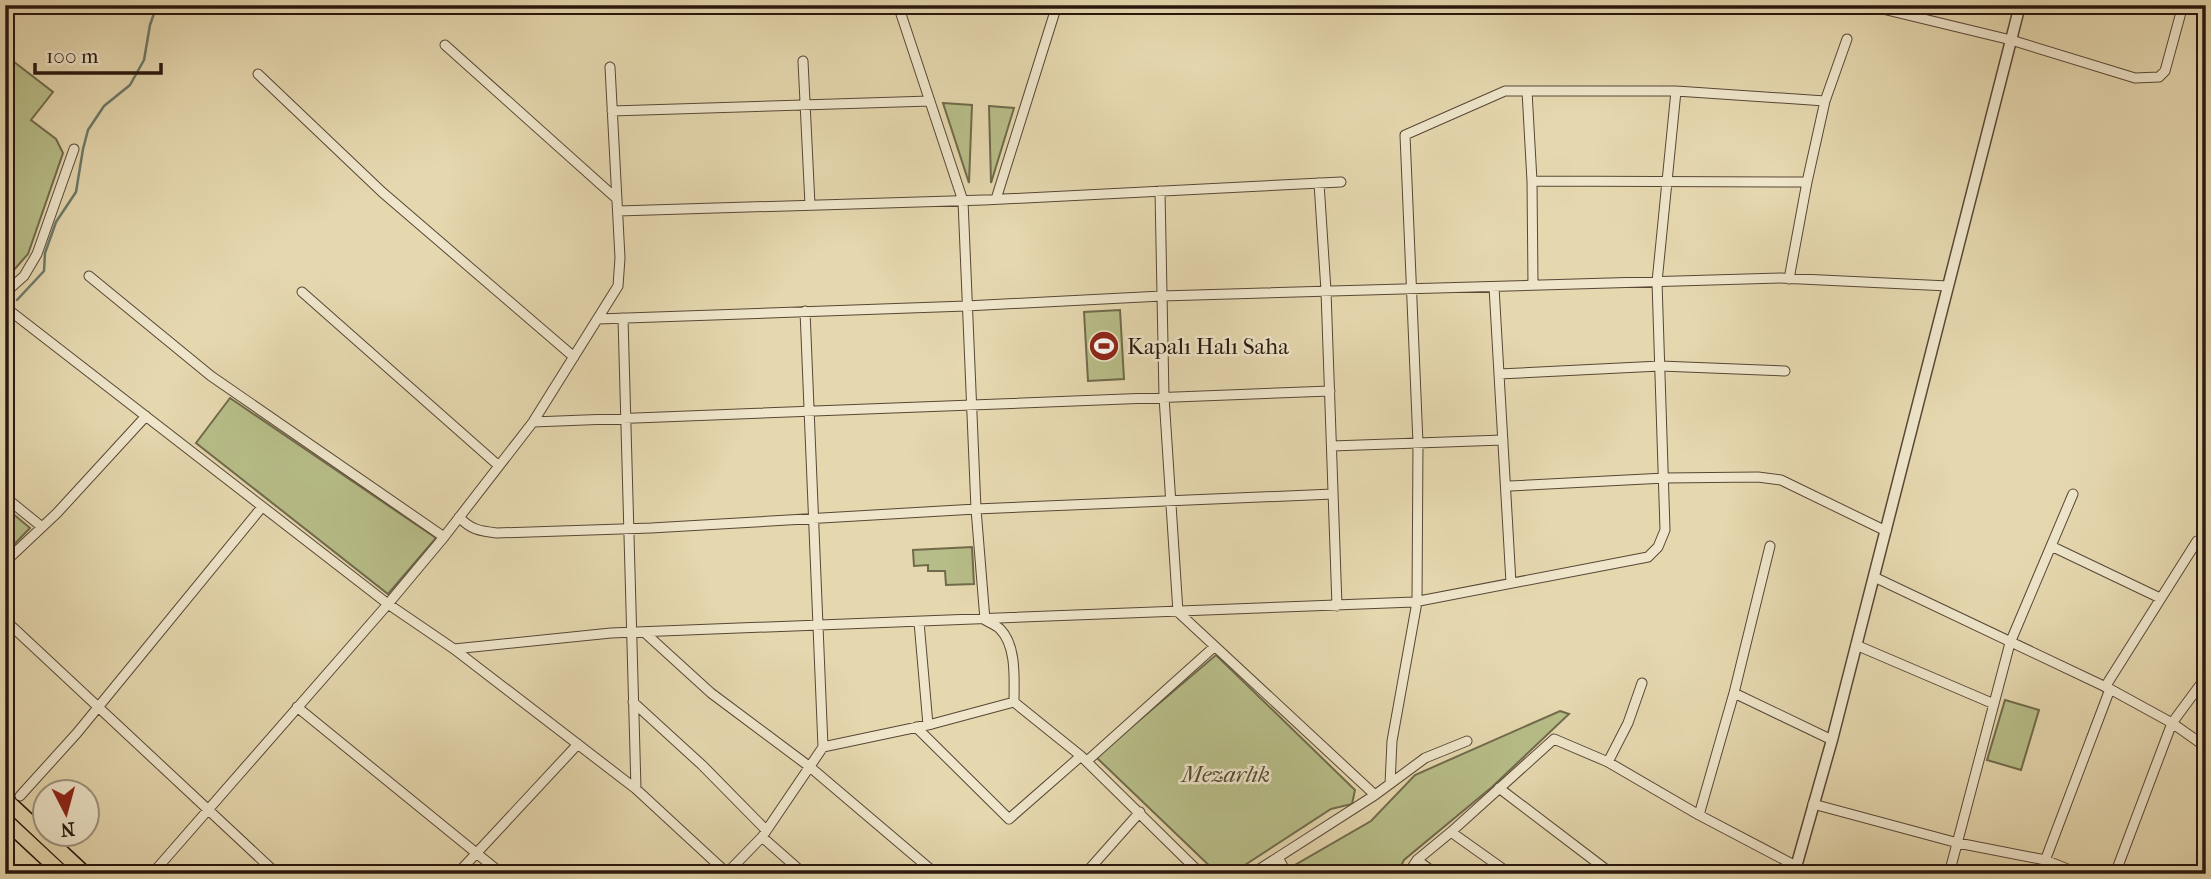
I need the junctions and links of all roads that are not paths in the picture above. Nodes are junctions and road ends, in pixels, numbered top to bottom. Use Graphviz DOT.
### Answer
graph roads {
  1 [pos="898,5"];
  2 [pos="1057,5"];
  3 [pos="1866,5"];
  4 [pos="2020,5"];
  5 [pos="2183,5"];
  6 [pos="1847,40"];
  7 [pos="2011,40"];
  8 [pos="444,45"];
  9 [pos="803,61"];
  10 [pos="610,67"];
  11 [pos="258,74"];
  12 [pos="1527,91"];
  13 [pos="1676,91"];
  14 [pos="930,101"];
  15 [pos="1825,101"];
  16 [pos="805,106"];
  17 [pos="612,111"];
  18 [pos="74,149"];
  19 [pos="1666,180"];
  20 [pos="1532,181"];
  21 [pos="1341,182"];
  22 [pos="1807,182"];
  23 [pos="1319,183"];
  24 [pos="1160,191"];
  25 [pos="617,199"];
  26 [pos="996,200"];
  27 [pos="962,201"];
  28 [pos="810,205"];
  29 [pos="618,211"];
  30 [pos="89,276"];
  31 [pos="1789,279"];
  32 [pos="1657,282"];
  33 [pos="1533,285"];
  34 [pos="1494,286"];
  35 [pos="1948,286"];
  36 [pos="1412,289"];
  37 [pos="1326,291"];
  38 [pos="302,292"];
  39 [pos="5,293"];
  40 [pos="1162,296"];
  41 [pos="966,306"];
  42 [pos="5,307"];
  43 [pos="805,311"];
  44 [pos="623,318"];
  45 [pos="598,319"];
  46 [pos="574,357"];
  47 [pos="1660,366"];
  48 [pos="1785,371"];
  49 [pos="1499,374"];
  50 [pos="1330,391"];
  51 [pos="1164,397"];
  52 [pos="973,405"];
  53 [pos="810,412"];
  54 [pos="146,416"];
  55 [pos="626,419"];
  56 [pos="533,422"];
  57 [pos="1503,440"];
  58 [pos="1418,443"];
  59 [pos="1332,446"];
  60 [pos="499,466"];
  61 [pos="1665,478"];
  62 [pos="1510,486"];
  63 [pos="1334,494"];
  64 [pos="2073,494"];
  65 [pos="5,497"];
  66 [pos="1170,501"];
  67 [pos="262,507"];
  68 [pos="976,509"];
  69 [pos="459,517"];
  70 [pos="813,517"];
  71 [pos="42,527"];
  72 [pos="628,528"];
  73 [pos="1886,531"];
  74 [pos="444,537"];
  75 [pos="2197,541"];
  76 [pos="2051,546"];
  77 [pos="1770,547"];
  78 [pos="5,562"];
  79 [pos="1874,577"];
  80 [pos="1511,583"];
  81 [pos="2160,598"];
  82 [pos="1417,602"];
  83 [pos="388,604"];
  84 [pos="1337,606"];
  85 [pos="1178,612"];
  86 [pos="5,620"];
  87 [pos="985,620"];
  88 [pos="919,622"];
  89 [pos="818,626"];
  90 [pos="632,632"];
  91 [pos="644,632"];
  92 [pos="2010,643"];
  93 [pos="1856,645"];
  94 [pos="1214,647"];
  95 [pos="454,649"];
  96 [pos="2206,677"];
  97 [pos="1642,683"];
  98 [pos="2107,688"];
  99 [pos="1734,694"];
  100 [pos="633,702"];
  101 [pos="1014,702"];
  102 [pos="1994,704"];
  103 [pos="99,707"];
  104 [pos="297,707"];
  105 [pos="2172,723"];
  106 [pos="928,725"];
  107 [pos="916,727"];
  108 [pos="1832,740"];
  109 [pos="1467,741"];
  110 [pos="578,744"];
  111 [pos="823,747"];
  112 [pos="2206,747"];
  113 [pos="1084,758"];
  114 [pos="1608,762"];
  115 [pos="810,767"];
  116 [pos="1390,784"];
  117 [pos="1499,788"];
  118 [pos="636,789"];
  119 [pos="1374,795"];
  120 [pos="13,797"];
  121 [pos="1814,804"];
  122 [pos="208,809"];
  123 [pos="1140,812"];
  124 [pos="1699,815"];
  125 [pos="5,820"];
  126 [pos="1451,832"];
  127 [pos="764,834"];
  128 [pos="1958,844"];
  129 [pos="478,852"];
  130 [pos="1278,857"];
  131 [pos="1417,860"];
  132 [pos="2045,860"];
  133 [pos="1795,870"];
  134 [pos="727,873"];
  135 [pos="63,874"];
  136 [pos="85,874"];
  137 [pos="152,874"];
  138 [pos="277,874"];
  139 [pos="457,874"];
  140 [pos="502,874"];
  141 [pos="804,874"];
  142 [pos="936,874"];
  143 [pos="1085,874"];
  144 [pos="1201,874"];
  145 [pos="1252,874"];
  146 [pos="1287,874"];
  147 [pos="1408,874"];
  148 [pos="1436,874"];
  149 [pos="1510,874"];
  150 [pos="1612,874"];
  151 [pos="1949,874"];
  152 [pos="2040,874"];
  153 [pos="2080,874"];
  154 [pos="2115,874"];
  1 -- 14 [label="street"];
  2 -- 26 [label="street"];
  3 -- 7 [label="street"];
  4 -- 7 [label="street"];
  5 -- 7 [label="street"];
  6 -- 15 [label="street"];
  7 -- 35 [label="street"];
  8 -- 25 [label="street"];
  9 -- 16 [label="street"];
  10 -- 17 [label="street"];
  11 -- 46 [label="street"];
  12 -- 13 [label="street"];
  12 -- 20 [label="street"];
  12 -- 36 [label="street"];
  13 -- 15 [label="street"];
  13 -- 19 [label="street"];
  14 -- 16 [label="street"];
  14 -- 27 [label="street"];
  15 -- 22 [label="street"];
  16 -- 17 [label="street"];
  16 -- 28 [label="street"];
  17 -- 25 [label="street"];
  18 -- 39 [label="street"];
  19 -- 20 [label="street"];
  19 -- 22 [label="street"];
  19 -- 32 [label="street"];
  20 -- 33 [label="street"];
  21 -- 23 [label="street"];
  22 -- 31 [label="street"];
  23 -- 24 [label="street"];
  23 -- 37 [label="street"];
  24 -- 26 [label="street"];
  24 -- 40 [label="street"];
  25 -- 29 [label="street"];
  26 -- 27 [label="street"];
  27 -- 28 [label="street"];
  27 -- 41 [label="street"];
  28 -- 29 [label="street"];
  29 -- 45 [label="street"];
  30 -- 74 [label="street"];
  31 -- 32 [label="street"];
  31 -- 35 [label="street"];
  32 -- 33 [label="street"];
  32 -- 47 [label="street"];
  33 -- 34 [label="street"];
  34 -- 36 [label="street"];
  34 -- 49 [label="street"];
  35 -- 73 [label="street"];
  36 -- 37 [label="street"];
  36 -- 58 [label="street"];
  37 -- 40 [label="street"];
  37 -- 50 [label="street"];
  38 -- 60 [label="street"];
  40 -- 41 [label="street"];
  40 -- 51 [label="street"];
  41 -- 43 [label="street"];
  41 -- 52 [label="street"];
  42 -- 54 [label="street"];
  43 -- 44 [label="street"];
  43 -- 53 [label="street"];
  44 -- 45 [label="street"];
  44 -- 55 [label="street"];
  45 -- 46 [label="street"];
  46 -- 56 [label="street"];
  47 -- 48 [label="street"];
  47 -- 49 [label="street"];
  47 -- 61 [label="street"];
  49 -- 57 [label="street"];
  50 -- 51 [label="street"];
  50 -- 59 [label="street"];
  51 -- 52 [label="street"];
  51 -- 66 [label="street"];
  52 -- 53 [label="street"];
  52 -- 68 [label="street"];
  53 -- 55 [label="street"];
  53 -- 70 [label="street"];
  54 -- 67 [label="street"];
  54 -- 71 [label="street"];
  55 -- 56 [label="street"];
  55 -- 72 [label="street"];
  56 -- 60 [label="street"];
  57 -- 58 [label="street"];
  57 -- 80 [label="street"];
  58 -- 59 [label="street"];
  58 -- 82 [label="street"];
  59 -- 63 [label="street"];
  60 -- 69 [label="street"];
  61 -- 62 [label="street"];
  61 -- 73 [label="street"];
  61 -- 80 [label="street"];
  63 -- 66 [label="street"];
  63 -- 84 [label="street"];
  64 -- 76 [label="street"];
  65 -- 71 [label="street"];
  66 -- 68 [label="street"];
  66 -- 85 [label="street"];
  67 -- 83 [label="street"];
  67 -- 103 [label="street"];
  68 -- 70 [label="street"];
  68 -- 87 [label="street"];
  69 -- 72 [label="street"];
  69 -- 74 [label="street"];
  70 -- 72 [label="street"];
  70 -- 89 [label="street"];
  71 -- 78 [label="street"];
  72 -- 90 [label="street"];
  73 -- 79 [label="street"];
  74 -- 83 [label="street"];
  75 -- 81 [label="street"];
  76 -- 81 [label="street"];
  76 -- 92 [label="street"];
  77 -- 99 [label="street"];
  79 -- 92 [label="street"];
  79 -- 93 [label="street"];
  80 -- 82 [label="street"];
  81 -- 98 [label="street"];
  82 -- 84 [label="street"];
  82 -- 116 [label="street"];
  83 -- 95 [label="street"];
  83 -- 104 [label="street"];
  84 -- 85 [label="street"];
  85 -- 87 [label="street"];
  85 -- 94 [label="street"];
  86 -- 103 [label="street"];
  87 -- 88 [label="street"];
  87 -- 101 [label="street"];
  88 -- 89 [label="street"];
  88 -- 106 [label="street"];
  89 -- 91 [label="street"];
  89 -- 111 [label="street"];
  90 -- 91 [label="street"];
  90 -- 95 [label="street"];
  90 -- 100 [label="street"];
  91 -- 115 [label="street"];
  92 -- 98 [label="street"];
  92 -- 102 [label="street"];
  93 -- 102 [label="street"];
  93 -- 108 [label="street"];
  94 -- 113 [label="street"];
  94 -- 119 [label="street"];
  95 -- 110 [label="street"];
  96 -- 105 [label="street"];
  97 -- 114 [label="street"];
  98 -- 105 [label="street"];
  98 -- 132 [label="street"];
  99 -- 108 [label="street"];
  99 -- 124 [label="street"];
  100 -- 118 [label="street"];
  100 -- 127 [label="street"];
  101 -- 106 [label="street"];
  101 -- 113 [label="street"];
  102 -- 128 [label="street"];
  103 -- 120 [label="street"];
  103 -- 122 [label="street"];
  104 -- 122 [label="street"];
  104 -- 129 [label="street"];
  105 -- 112 [label="street"];
  105 -- 154 [label="street"];
  106 -- 107 [label="street"];
  107 -- 111 [label="street"];
  107 -- 113 [label="street"];
  108 -- 121 [label="street"];
  109 -- 116 [label="street"];
  110 -- 118 [label="street"];
  110 -- 129 [label="street"];
  111 -- 115 [label="street"];
  113 -- 123 [label="street"];
  114 -- 117 [label="street"];
  114 -- 124 [label="street"];
  115 -- 127 [label="street"];
  115 -- 142 [label="street"];
  116 -- 119 [label="street"];
  117 -- 126 [label="street"];
  117 -- 150 [label="street"];
  118 -- 134 [label="street"];
  119 -- 130 [label="street"];
  120 -- 136 [label="highway"];
  121 -- 128 [label="street"];
  121 -- 133 [label="street"];
  122 -- 137 [label="street"];
  122 -- 138 [label="street"];
  123 -- 143 [label="street"];
  123 -- 144 [label="street"];
  124 -- 133 [label="street"];
  125 -- 135 [label="highway"];
  126 -- 131 [label="street"];
  126 -- 149 [label="street"];
  127 -- 134 [label="street"];
  127 -- 141 [label="street"];
  128 -- 132 [label="street"];
  128 -- 151 [label="street"];
  129 -- 139 [label="street"];
  129 -- 140 [label="street"];
  130 -- 145 [label="street"];
  130 -- 146 [label="street"];
  131 -- 147 [label="street"];
  131 -- 148 [label="street"];
  132 -- 152 [label="street"];
  132 -- 153 [label="street"];
}
